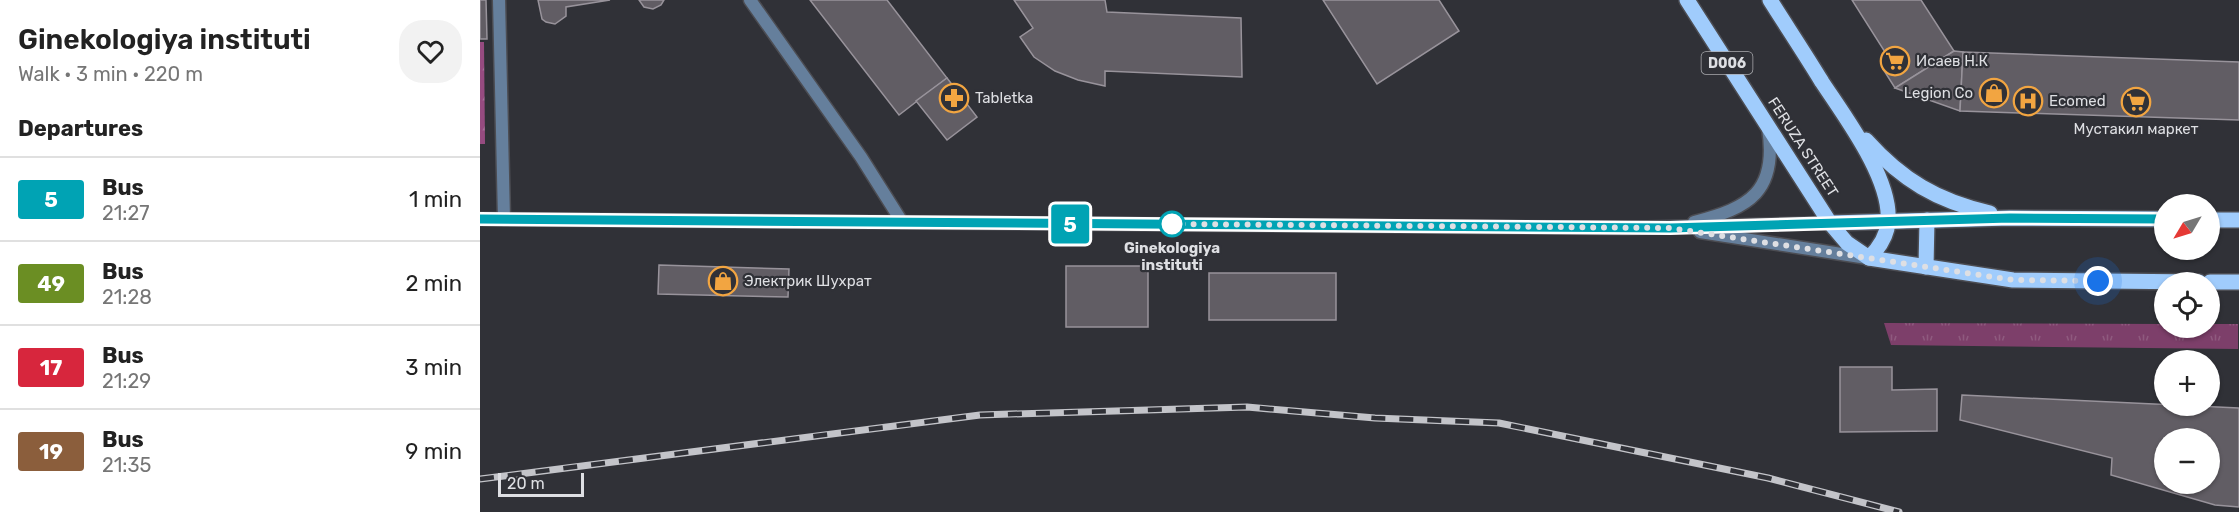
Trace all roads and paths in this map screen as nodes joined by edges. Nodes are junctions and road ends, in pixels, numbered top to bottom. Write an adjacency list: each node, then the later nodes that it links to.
1 (500, 0): 9 (street)
2 (750, 0): 15 (street)
3 (1687, 0): 6 (main road, FERUZA STREET / D006)
4 (1770, 0): 5 (main road)
5 (1842, 112): 7 (main road); 14 (main road)
6 (1768, 126): 16 (main road, FERUZA STREET / D006); 17 (street)
7 (2010, 218): 10 (main road); 11 (main road)
8 (480, 219): 9 (street)
9 (504, 219): 15 (street)
10 (2154, 219)
11 (1927, 220): 14 (main road); 19 (main road)
12 (2220, 220): 13 (main road)
13 (2239, 220)
14 (1888, 221): 16 (main road); 18 (main road)
15 (902, 222): 17 (street)
16 (1830, 223): 17 (street); 18 (main road, FERUZA STREET)
17 (1670, 228): 18 (street)
18 (1869, 258): 19 (main road)
19 (1926, 267): 20 (main road)
20 (2154, 282)
21 (2220, 282): 22 (main road)
22 (2239, 282)

